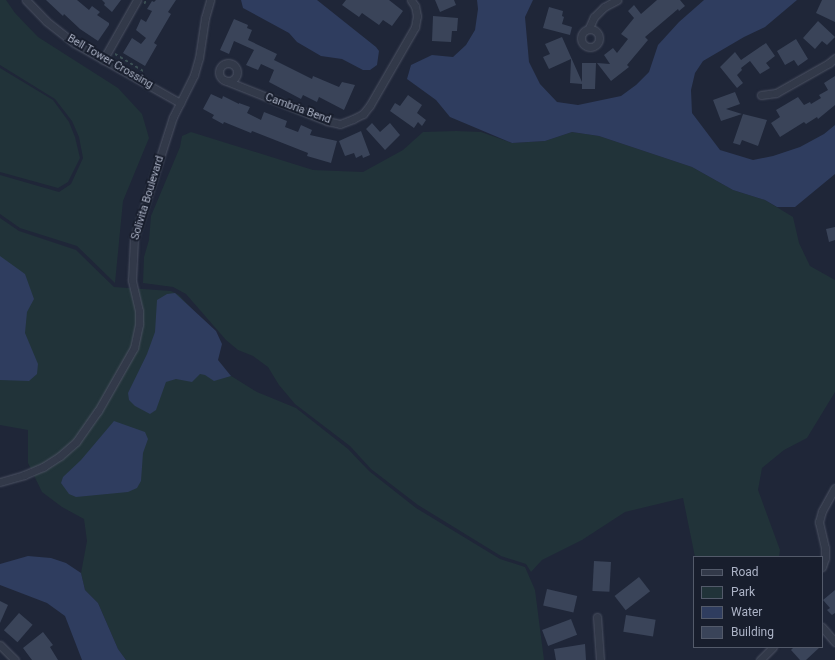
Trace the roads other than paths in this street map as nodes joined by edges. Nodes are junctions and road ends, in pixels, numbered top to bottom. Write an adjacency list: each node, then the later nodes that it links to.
1 (26, 0): 8 (street, Bell Tower Crossing)
2 (137, 0): 8 (street)
3 (210, 0): 11 (street, Solivita Boulevard)
4 (410, 0): 9 (street, Cambria Bend)
5 (617, 0): 6 (street)
6 (589, 28)
7 (835, 58): 10 (street)
8 (103, 60): 11 (street, Bell Tower Crossing)
9 (224, 80)
10 (761, 95)
11 (180, 103): 12 (street, Solivita Boulevard)
12 (0, 482)
13 (835, 488): 14 (street)
14 (823, 564)
15 (597, 617): 21 (street)
16 (823, 628): 17 (street)
17 (835, 642)
18 (0, 645): 20 (street)
19 (772, 648): 22 (street)
20 (15, 660)
21 (600, 660)
22 (760, 660)

